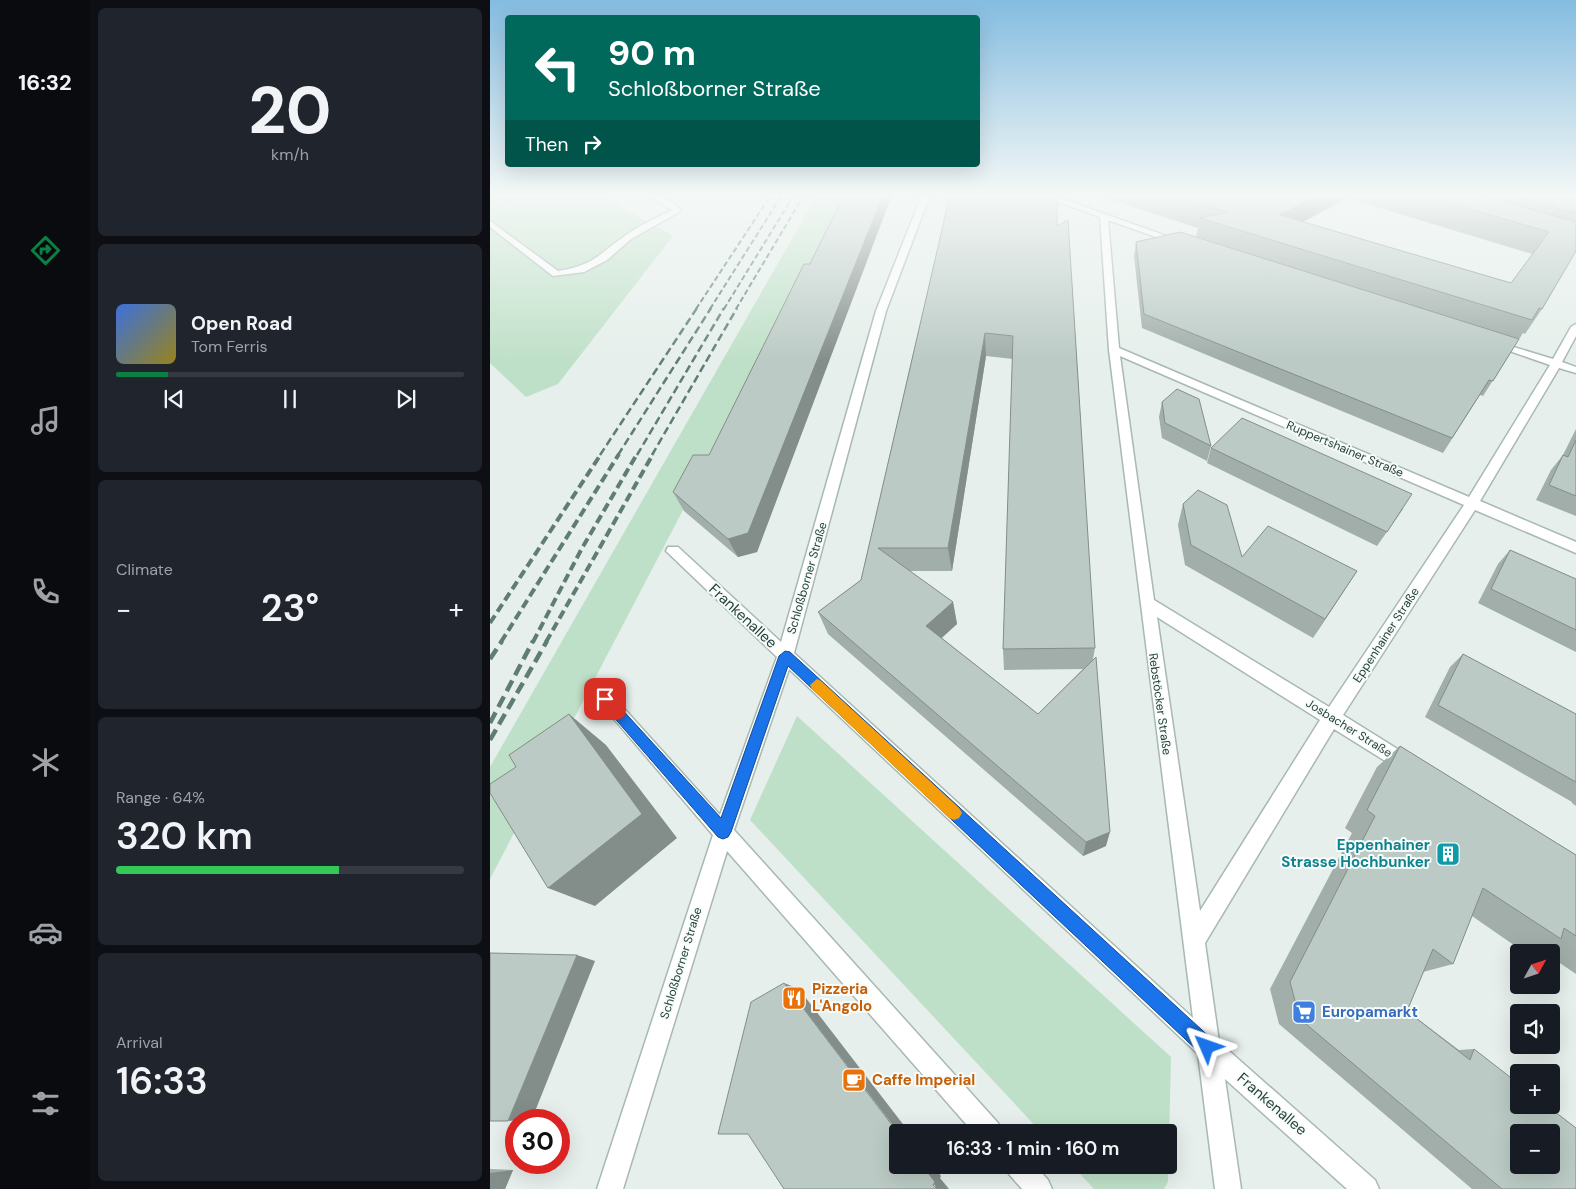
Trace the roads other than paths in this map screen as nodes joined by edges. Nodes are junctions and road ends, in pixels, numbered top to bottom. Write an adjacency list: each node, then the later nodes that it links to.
1 (526, 250): 2 (street)
2 (613, 250)
3 (905, 250): 14 (street, Schloßborner Straße)
4 (1107, 250): 7 (street, Rebstöcker Straße)
5 (1576, 327): 8 (street, Eppenhainer Straße)
6 (1481, 340): 8 (street)
7 (1114, 350): 10 (street, Ruppertshainer Straße); 13 (street, Rebstöcker Straße)
8 (1557, 364): 9 (street); 10 (street, Eppenhainer Straße)
9 (1576, 370)
10 (1472, 504): 11 (street, Ruppertshainer Straße); 16 (street, Eppenhainer Straße)
11 (1576, 548)
12 (672, 551): 14 (street, Frankenallee)
13 (1146, 603): 16 (street, Josbacher Straße); 19 (street, Rebstöcker Straße)
14 (785, 656): 18 (street, Schloßborner Straße); 20 (street, Frankenallee)
15 (605, 699): 18 (street)
16 (1332, 718): 17 (street, Josbacher Straße); 19 (street, Eppenhainer Straße)
17 (1424, 775)
18 (723, 832): 21 (street); 23 (street, Schloßborner Straße)
19 (1193, 942): 20 (street, Rebstöcker Straße)
20 (1207, 1047): 25 (street, Rebstöcker Straße); 26 (street, Frankenallee)
21 (982, 1124)
22 (1026, 1174): 24 (street)
23 (610, 1189)
24 (1039, 1189)
25 (1228, 1189)
26 (1366, 1189)

